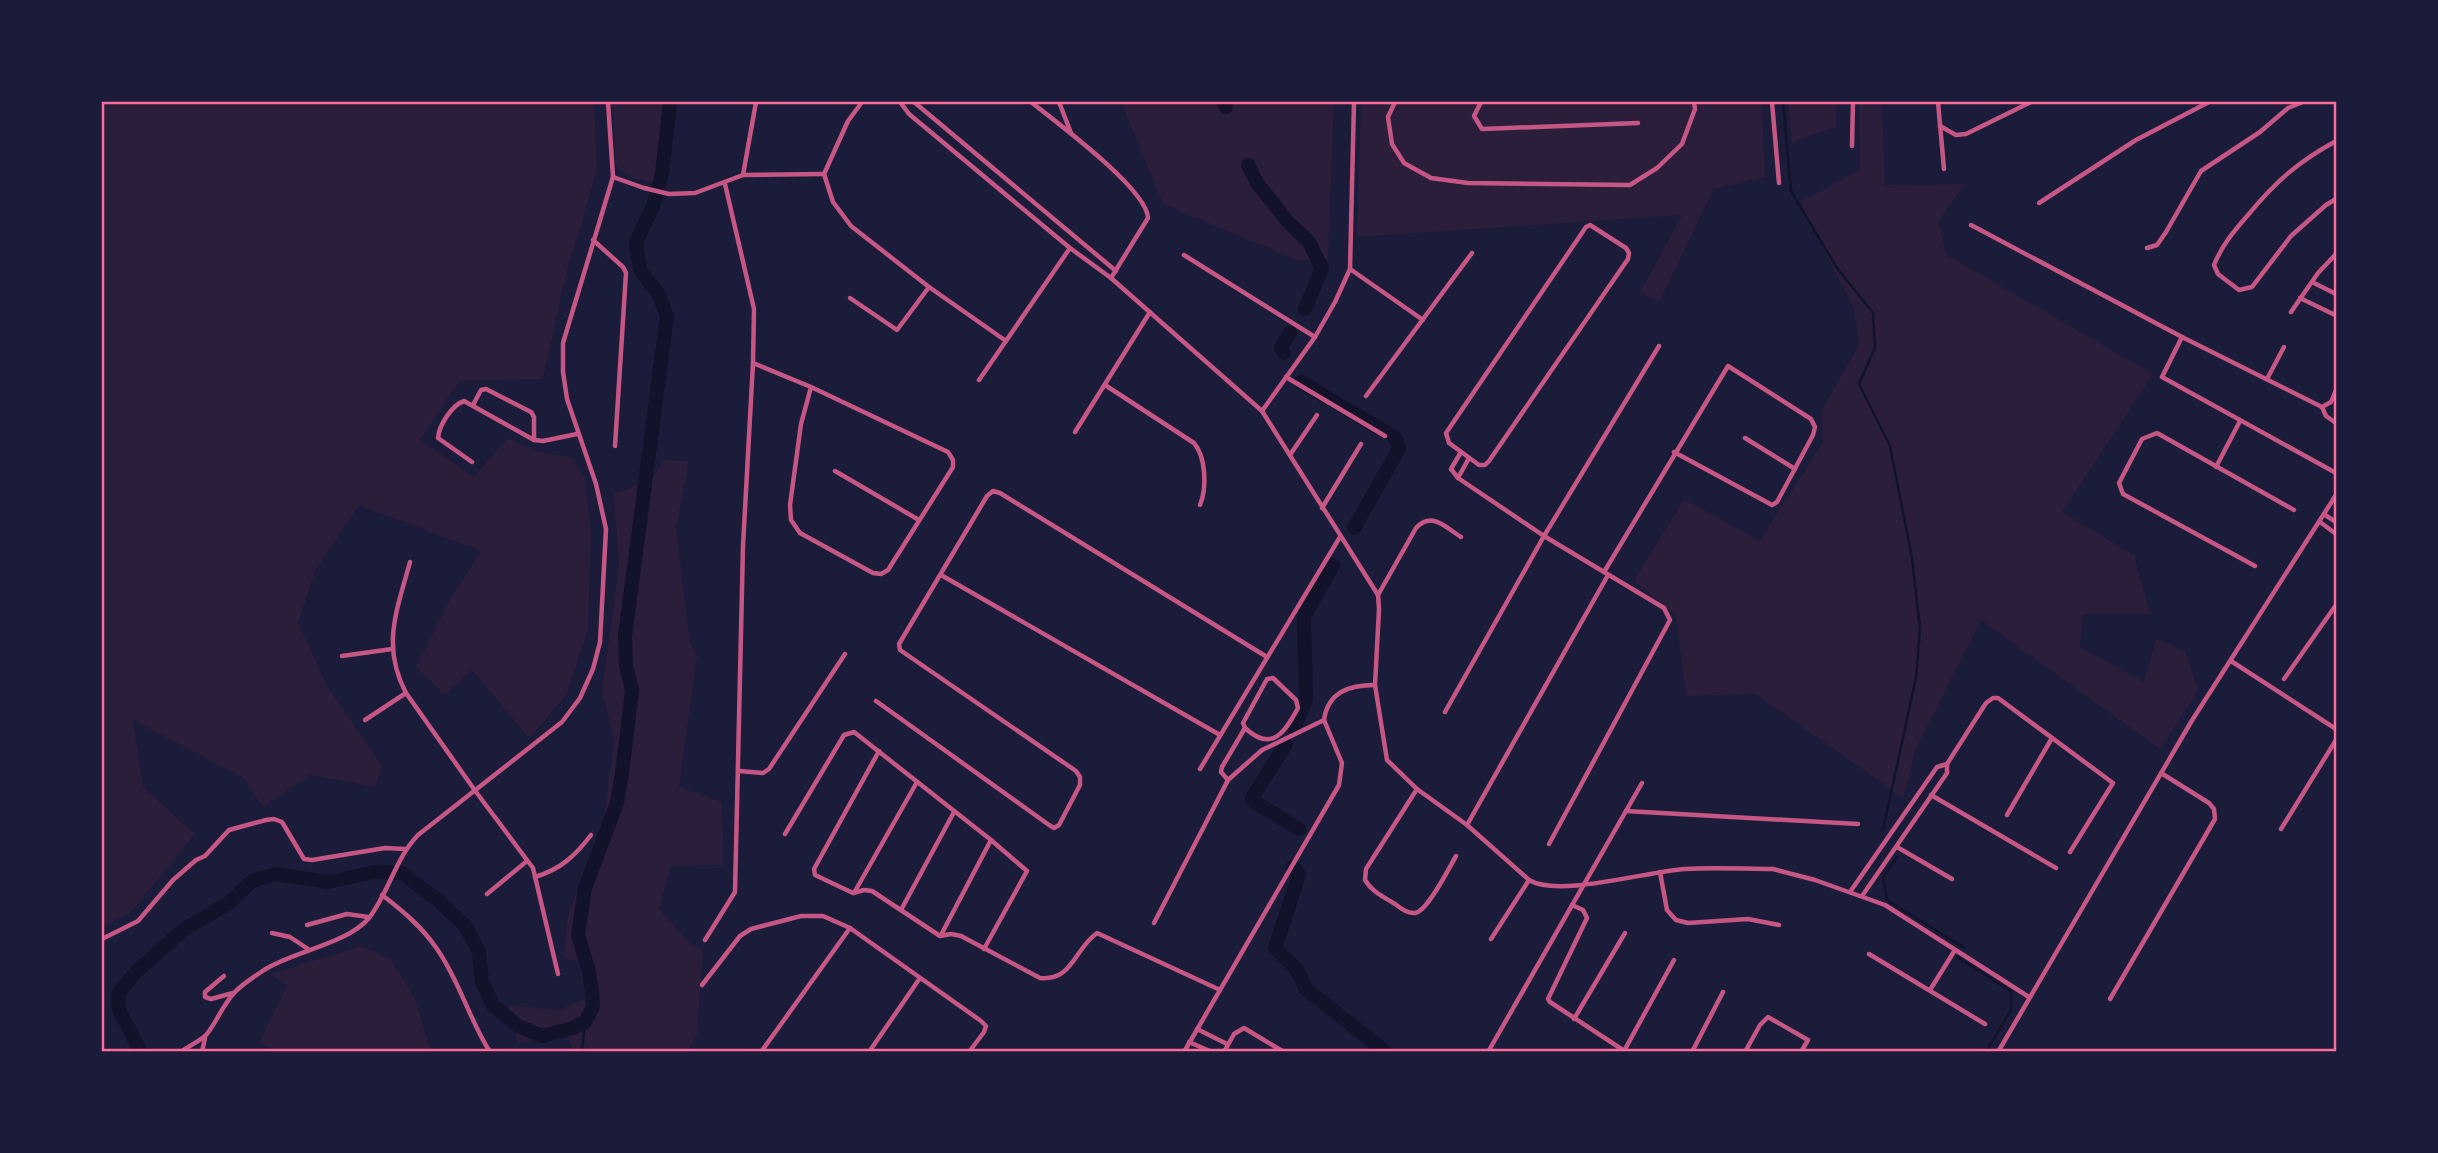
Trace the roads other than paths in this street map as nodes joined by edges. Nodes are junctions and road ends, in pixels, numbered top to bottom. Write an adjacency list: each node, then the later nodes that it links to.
1 (608, 102): 27 (street)
2 (756, 102): 26 (street)
3 (862, 102): 25 (street)
4 (900, 102): 18 (street)
5 (914, 102): 18 (street); 40 (street)
6 (1031, 102): 21 (street)
7 (1059, 102): 21 (street)
8 (1354, 102): 39 (street)
9 (1395, 102): 11 (street)
10 (1481, 102): 19 (street)
11 (1694, 102)
12 (1772, 102): 28 (street)
13 (1853, 102): 23 (street)
14 (1938, 102): 20 (street)
15 (2031, 102): 20 (street)
16 (2209, 102): 31 (street)
17 (2303, 102): 35 (street)
18 (909, 114): 34 (street)
19 (1638, 123)
20 (1940, 127): 24 (street)
21 (1072, 136): 40 (street)
22 (2336, 141): 30 (street)
23 (1852, 146)
24 (1944, 169)
25 (824, 174): 26 (street); 43 (street)
26 (743, 175): 29 (street)
27 (613, 177): 29 (street); 33 (street)
28 (1779, 183)
29 (725, 184): 56 (street)
30 (2336, 199)
31 (2039, 203)
32 (1971, 225): 52 (street)
33 (593, 240): 71 (street); 76 (street)
34 (1070, 248): 41 (street); 53 (street)
35 (2147, 248)
36 (1472, 253): 50 (street)
37 (2336, 254): 42 (street)
38 (1184, 255): 51 (street)
39 (1350, 269): 50 (street); 51 (street)
40 (1116, 271): 41 (street)
41 (1111, 278): 48 (street)
42 (2312, 282): 44 (street); 46 (street)
43 (929, 287): 45 (street); 53 (street)
44 (2336, 295)
45 (850, 298)
46 (2300, 298): 47 (street); 49 (street)
47 (2336, 311)
48 (1150, 312): 60 (street); 66 (street)
49 (2291, 312)
50 (1423, 320): 63 (street)
51 (1315, 337): 57 (street)
52 (2182, 337): 59 (street); 68 (street)
53 (1006, 341): 58 (street)
54 (1659, 346): 96 (street)
55 (2284, 347): 59 (street)
56 (753, 363): 61 (street); 125 (street)
57 (1286, 377): 66 (street); 72 (street)
58 (979, 380)
59 (2267, 380): 65 (street)
60 (1105, 386): 70 (street); 88 (street)
61 (811, 387): 92 (street); 92 (street)
62 (2336, 390): 65 (street)
63 (1366, 396)
64 (474, 405): 74 (street); 74 (street); 81 (street)
65 (2322, 407): 69 (street)
66 (1262, 411): 79 (street)
67 (1317, 415): 79 (street)
68 (2241, 421): 82 (street); 85 (street)
69 (2336, 423)
70 (1075, 432)
71 (577, 434): 74 (street); 131 (street)
72 (1385, 436)
73 (1745, 438): 83 (street)
74 (534, 440)
75 (1361, 444): 89 (street)
76 (615, 446)
77 (1461, 452): 80 (street); 80 (street); 86 (street)
78 (1674, 452): 83 (street); 83 (street); 101 (street)
79 (1290, 455): 89 (street)
80 (1469, 458): 86 (street)
81 (472, 462)
82 (2216, 467): 90 (street); 100 (street)
83 (1795, 469)
84 (835, 471): 92 (street)
85 (2336, 473)
86 (1458, 478): 96 (street)
87 (2336, 495): 91 (street)
88 (1200, 505)
89 (1322, 508): 97 (street)
90 (2294, 510)
91 (2325, 515): 93 (street); 94 (street)
92 (919, 520)
93 (2320, 522): 95 (street); 109 (street)
94 (2336, 522)
95 (2336, 534)
96 (1544, 536): 101 (street); 114 (street)
97 (1340, 537): 103 (street); 108 (street)
98 (1461, 537): 103 (street)
99 (410, 562): 105 (street)
100 (2255, 566)
101 (1606, 573): 137 (street); 142 (street)
102 (941, 575): 108 (street); 113 (street); 119 (street)
103 (1378, 595): 111 (street)
104 (2336, 605): 110 (street)
105 (392, 649): 107 (street); 112 (street)
106 (845, 654): 125 (street)
107 (342, 656)
108 (1267, 657): 119 (street)
109 (2231, 661): 118 (street); 126 (street)
110 (2284, 679)
111 (1375, 685): 116 (street); 130 (street)
112 (407, 693): 115 (street); 131 (street)
113 (876, 701)
114 (1445, 712)
115 (365, 720)
116 (1324, 720): 127 (street); 181 (street)
117 (1245, 728): 117 (street); 127 (street)
118 (2336, 729)
119 (1220, 735): 124 (street)
120 (2052, 738): 123 (street); 135 (street); 145 (street)
121 (2336, 740): 138 (street)
122 (879, 751): 128 (street); 139 (street); 155 (street)
123 (1947, 764): 132 (street); 154 (street)
124 (1200, 769)
125 (739, 771): 171 (street)
126 (2161, 773): 185 (street); 186 (street)
127 (1228, 780): 162 (street)
128 (917, 782): 134 (street); 155 (street)
129 (1642, 783): 133 (street)
130 (1417, 789): 137 (street); 146 (street)
131 (476, 792): 144 (street); 147 (street)
132 (1931, 795): 143 (street); 148 (street)
133 (1626, 811): 136 (street); 153 (street)
134 (954, 812): 141 (street); 160 (street)
135 (2007, 815)
136 (1858, 824)
137 (1467, 825): 152 (street)
138 (2281, 829)
139 (785, 834)
140 (591, 835): 150 (street)
141 (991, 840): 168 (street); 173 (street)
142 (1549, 844)
143 (1897, 847): 151 (street); 158 (street)
144 (405, 849): 157 (street); 169 (street)
145 (2070, 852)
146 (1456, 856)
147 (527, 861): 150 (street); 156 (street)
148 (2056, 868)
149 (1660, 872): 153 (street); 154 (street); 164 (street)
150 (535, 877): 177 (street)
151 (1952, 878)
152 (1529, 880): 153 (street); 170 (street)
153 (1582, 886): 159 (street)
154 (1850, 892): 158 (street)
155 (853, 893): 160 (street)
156 (487, 894)
157 (382, 895): 161 (street); 196 (street)
158 (1863, 896): 174 (street)
159 (1572, 905): 187 (street); 204 (street)
160 (901, 910): 168 (street)
161 (369, 918): 163 (street); 172 (street)
162 (1154, 923)
163 (307, 925)
164 (1779, 925)
165 (850, 928): 179 (street); 180 (street); 197 (street)
166 (272, 933): 172 (street)
167 (1625, 933): 187 (street)
168 (940, 936): 173 (street)
169 (102, 939)
170 (1491, 939)
171 (705, 940)
172 (308, 949): 184 (street)
173 (984, 949): 181 (street)
174 (1955, 950): 182 (street); 185 (street)
175 (1869, 954): 182 (street)
176 (1674, 961): 193 (street)
177 (558, 974)
178 (224, 976): 184 (street)
179 (920, 977): 198 (street); 199 (street)
180 (702, 985)
181 (1218, 989): 189 (street)
182 (1930, 990): 188 (street)
183 (1723, 992): 205 (street)
184 (234, 993): 190 (street)
185 (2029, 997): 208 (street)
186 (2109, 999)
187 (1574, 1019): 193 (street)
188 (1984, 1024)
189 (1197, 1029): 191 (street); 192 (street)
190 (205, 1037): 194 (street); 195 (street)
191 (1189, 1042): 200 (street); 201 (street)
192 (1227, 1044): 202 (street); 203 (street)
193 (1625, 1051)
194 (180, 1052)
195 (202, 1052)
196 (490, 1052)
197 (761, 1052)
198 (869, 1052)
199 (969, 1052)
200 (1184, 1052)
201 (1212, 1052)
202 (1224, 1052)
203 (1284, 1052)
204 (1488, 1052)
205 (1692, 1052)
206 (1745, 1052): 207 (street)
207 (1801, 1052)
208 (1998, 1052)

